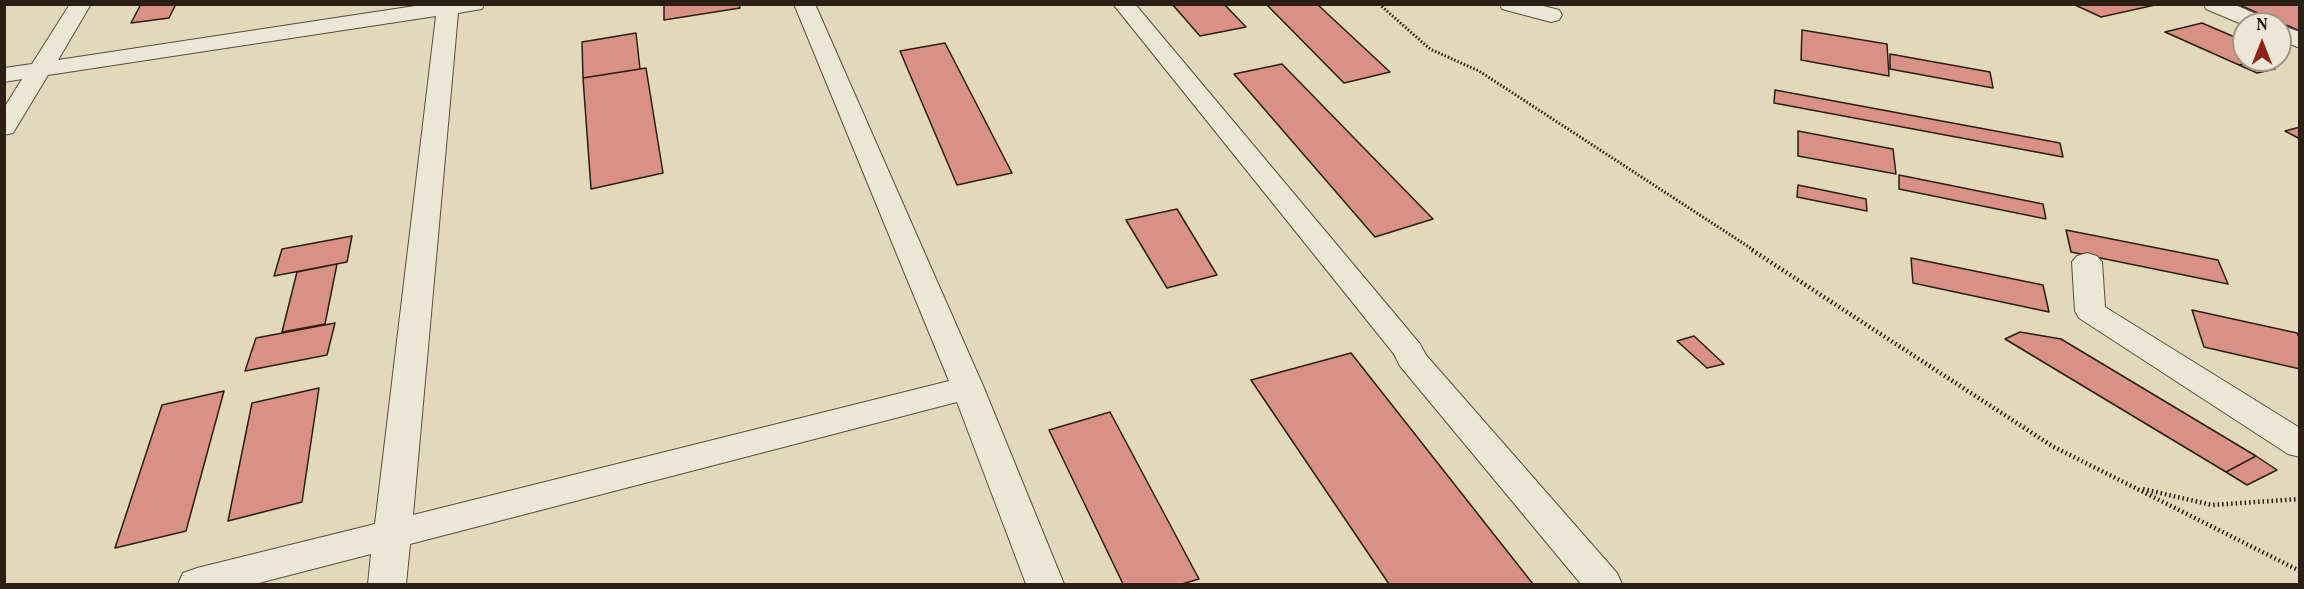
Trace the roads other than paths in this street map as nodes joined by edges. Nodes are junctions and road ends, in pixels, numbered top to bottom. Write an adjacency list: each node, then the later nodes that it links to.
1 (81, 4): 9 (street)
2 (804, 4): 13 (street)
3 (1123, 4): 19 (street)
4 (1510, 4): 8 (street)
5 (2214, 4): 7 (street)
6 (456, 6): 9 (street); 15 (street)
7 (2232, 12)
8 (1551, 15)
9 (39, 69): 10 (street); 11 (street)
10 (4, 75)
11 (4, 128)
12 (2087, 262): 14 (street)
13 (968, 388): 15 (street); 18 (street)
14 (2300, 445)
15 (392, 536): 16 (street); 17 (street)
16 (197, 585)
17 (387, 585)
18 (1045, 585)
19 (1603, 585)

